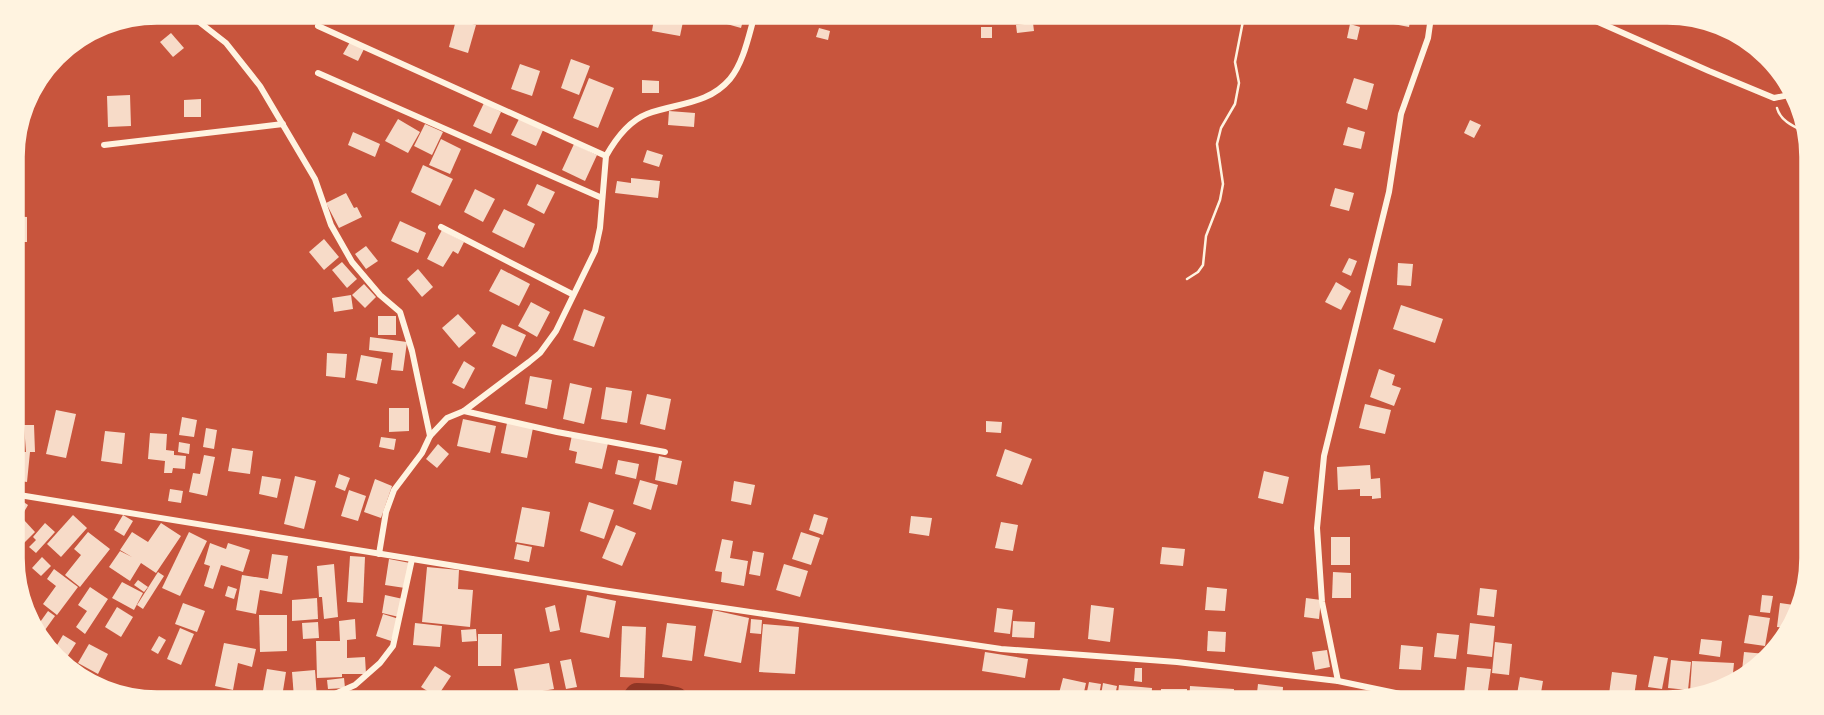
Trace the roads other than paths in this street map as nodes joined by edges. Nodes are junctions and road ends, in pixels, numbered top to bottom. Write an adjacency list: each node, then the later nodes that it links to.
1 (200, 23): 8 (street)
2 (752, 23): 10 (street)
3 (1430, 23): 20 (street)
4 (1600, 23): 7 (street)
5 (318, 26): 10 (street)
6 (318, 73): 11 (street)
7 (1786, 96)
8 (283, 124): 9 (street); 15 (street)
9 (104, 145)
10 (606, 156): 11 (street)
11 (602, 198): 13 (street)
12 (442, 227): 13 (street)
13 (572, 294): 14 (street)
14 (464, 411): 15 (street); 16 (street)
15 (430, 436): 18 (street)
16 (665, 452)
17 (23, 496): 18 (street)
18 (379, 554): 19 (street)
19 (412, 559): 20 (street); 21 (street)
20 (1338, 681): 22 (street)
21 (339, 692)
22 (1391, 692)

